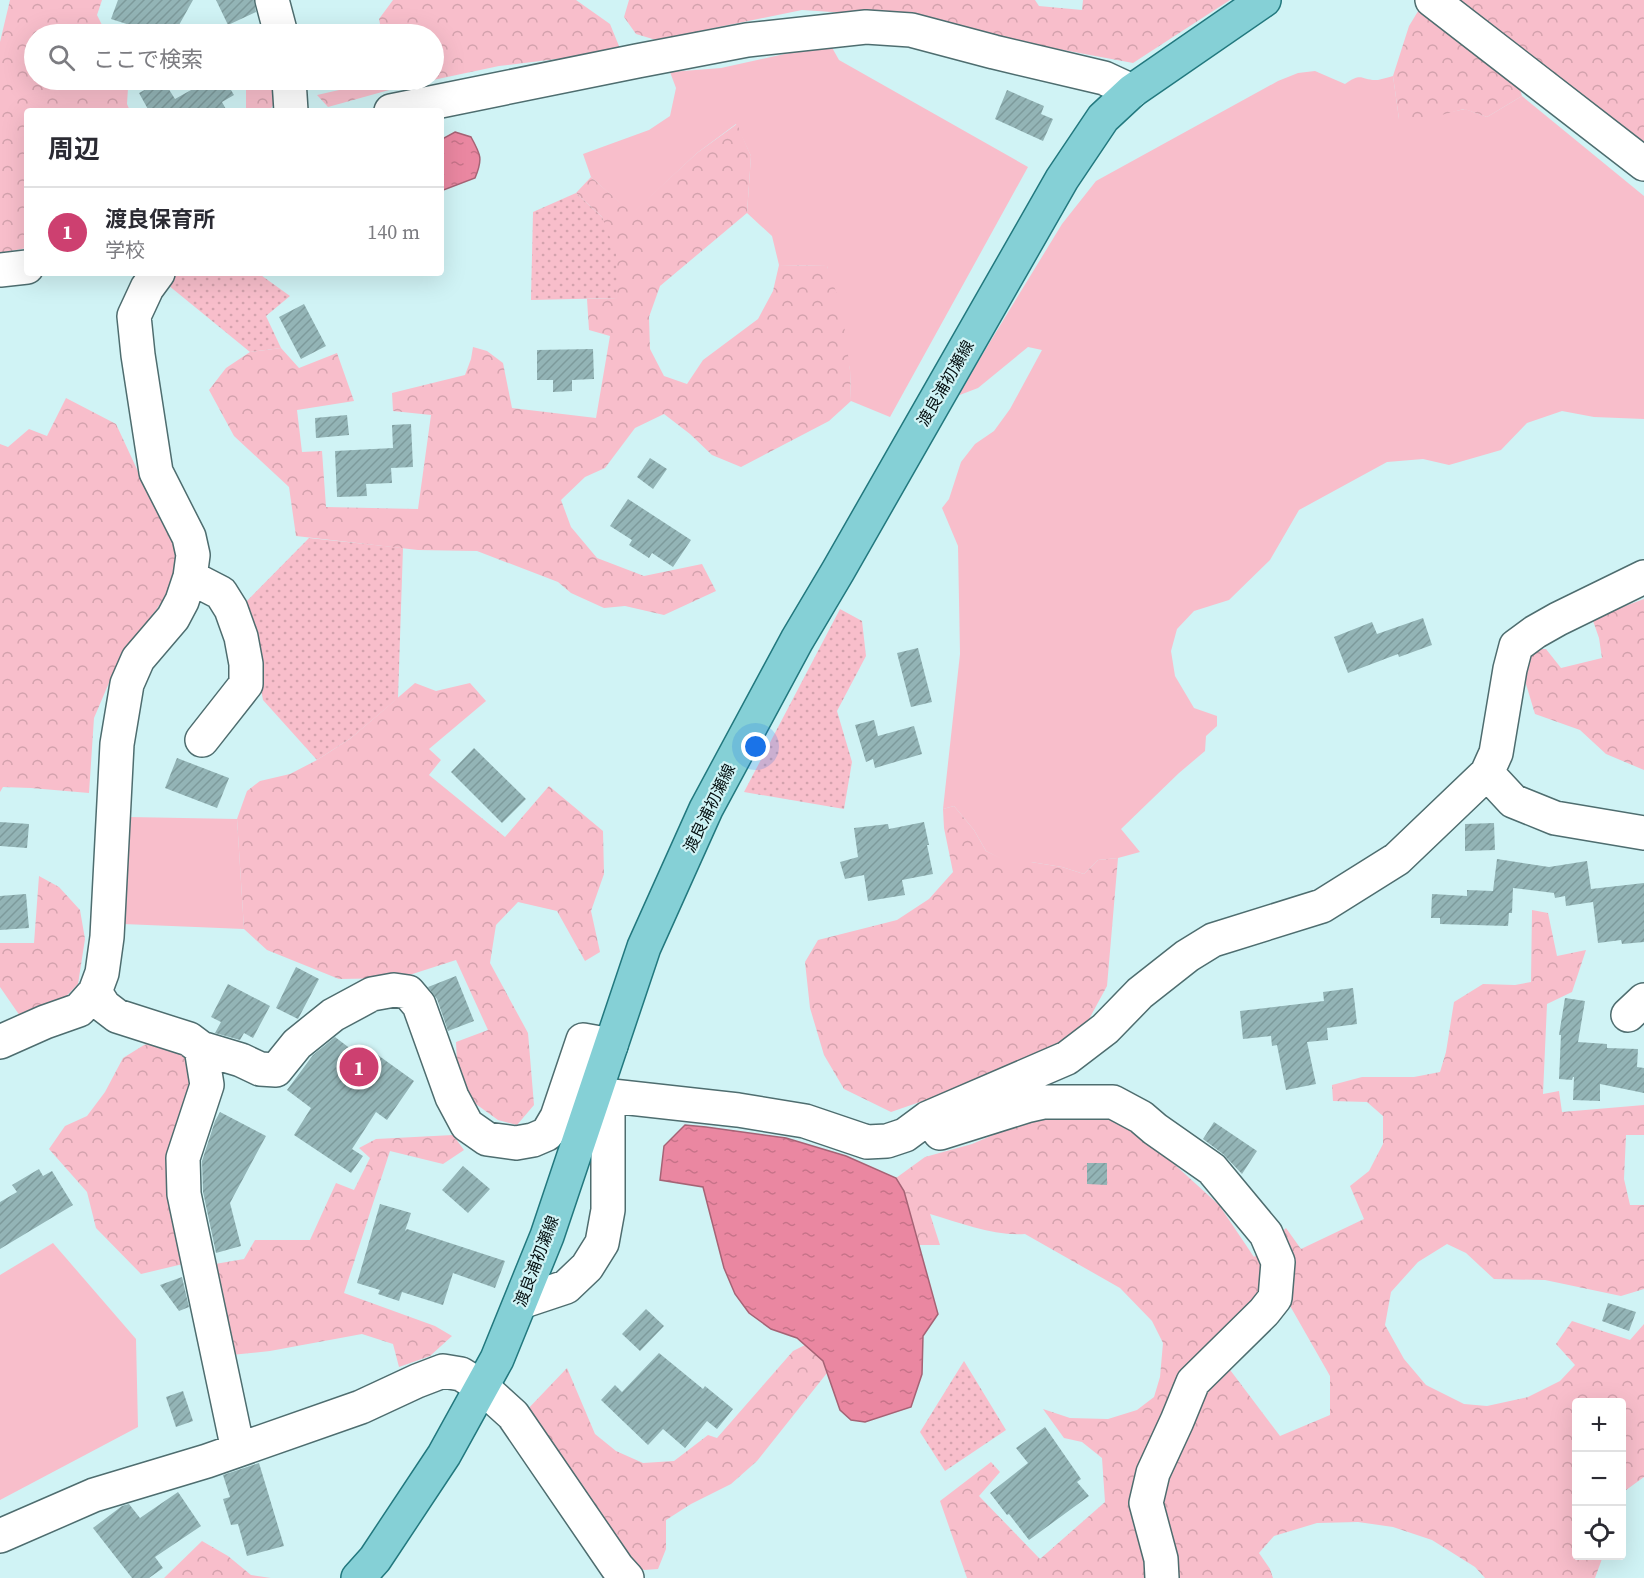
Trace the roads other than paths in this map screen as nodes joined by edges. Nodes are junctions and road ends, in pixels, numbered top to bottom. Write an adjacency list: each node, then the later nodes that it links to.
1 (272, 0): 4 (street)
2 (1264, 0): 6 (main road, 渡良浦初瀬線)
3 (1432, 0): 9 (street)
4 (278, 24)
5 (290, 90): 7 (street)
6 (1132, 91): 8 (street); 20 (main road, 渡良浦初瀬線)
7 (291, 108)
8 (406, 108)
9 (1644, 164)
10 (24, 267): 11 (street)
11 (0, 270)
12 (156, 276): 13 (street)
13 (190, 577): 15 (street); 18 (street)
14 (1644, 577): 16 (street)
15 (202, 740)
16 (1487, 773): 17 (street); 23 (street)
17 (1644, 833)
18 (95, 992): 19 (street); 21 (street)
19 (0, 1042)
20 (610, 1045): 21 (street); 22 (main road, 渡良浦初瀬線)
21 (201, 1048): 26 (street)
22 (601, 1094): 23 (street); 24 (main road, 渡良浦初瀬線); 24 (street)
23 (905, 1135): 30 (street)
24 (520, 1302): 25 (main road, 渡良浦初瀬線)
25 (482, 1387): 26 (street); 28 (main road, 渡良浦初瀬線); 29 (street)
26 (238, 1450): 27 (street)
27 (0, 1536)
28 (358, 1578)
29 (627, 1578)
30 (1162, 1578)

